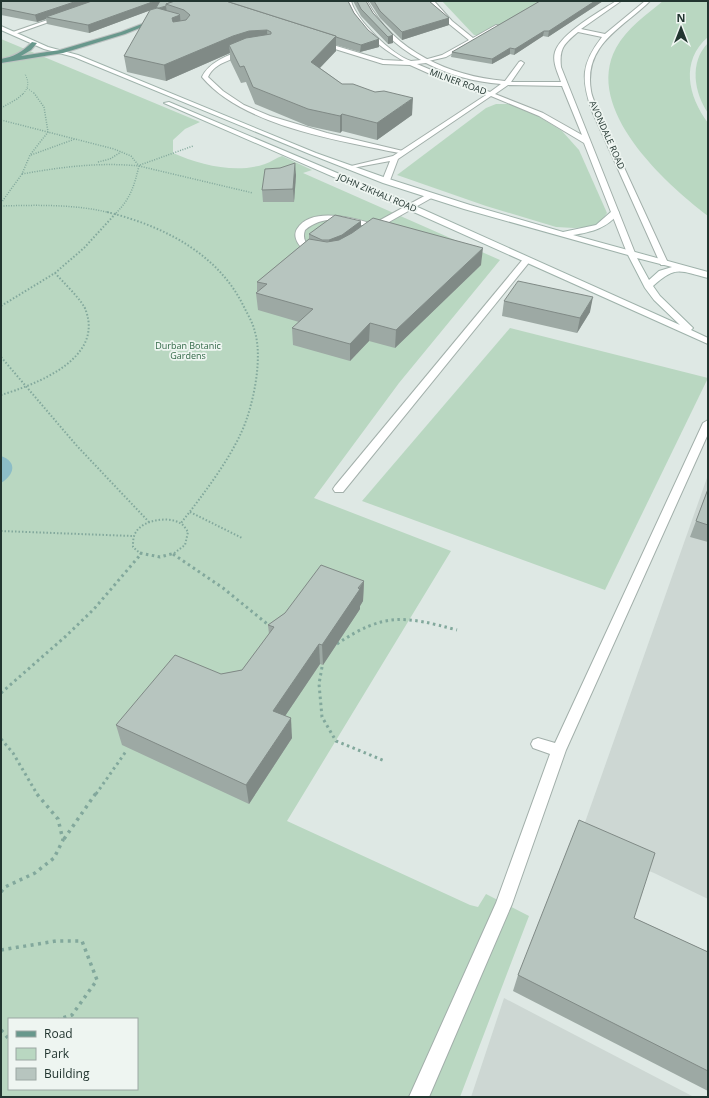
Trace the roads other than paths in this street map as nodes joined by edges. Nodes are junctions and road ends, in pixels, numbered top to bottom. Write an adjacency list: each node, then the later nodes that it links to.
1 (432, 1): 13 (street)
2 (619, 1): 10 (street, AVONDALE ROAD)
3 (648, 1): 12 (street, AVONDALE ROAD)
4 (358, 5): 7 (street, MILNER ROAD); 7 (street, MILNER ROAD)
5 (65, 16): 11 (street)
6 (165, 19): 18 (main road)
7 (367, 20): 21 (street, MILNER ROAD); 22 (street, MILNER ROAD)
8 (504, 22): 13 (street)
9 (1, 28): 11 (street, JOHN ZIKHALI ROAD)
10 (577, 30): 12 (street); 26 (street, AVONDALE ROAD)
11 (13, 33): 15 (street, JOHN ZIKHALI ROAD)
12 (606, 36): 43 (street, AVONDALE ROAD)
13 (472, 40): 21 (street)
14 (314, 41): 22 (street)
15 (34, 43): 17 (street, JOHN ZIKHALI ROAD); 19 (main road)
16 (250, 49): 30 (street)
17 (48, 51): 18 (street, JOHN ZIKHALI ROAD); 19 (main road); 24 (street, JOHN ZIKHALI ROAD)
18 (61, 52): 32 (street, JOHN ZIKHALI ROAD)
19 (12, 59): 20 (main road)
20 (1, 61)
21 (426, 61): 22 (street); 25 (street, MILNER ROAD)
22 (409, 63): 27 (street, MILNER ROAD)
23 (521, 63): 25 (street)
24 (84, 68)
25 (507, 83): 26 (street, MILNER ROAD); 27 (street)
26 (565, 84): 29 (street, AVONDALE ROAD)
27 (491, 94): 29 (street, MILNER ROAD); 30 (street)
28 (162, 101): 35 (street, JOHN ZIKHALI ROAD)
29 (586, 141): 36 (street, AVONDALE ROAD)
30 (404, 152): 31 (street)
31 (394, 158): 32 (street); 33 (street)
32 (349, 168): 33 (street, JOHN ZIKHALI ROAD)
33 (386, 182): 34 (street, JOHN ZIKHALI ROAD)
34 (430, 196): 35 (street); 38 (street, JOHN ZIKHALI ROAD)
35 (410, 207): 37 (street); 42 (street, JOHN ZIKHALI ROAD)
36 (615, 213): 38 (street); 40 (street, AVONDALE ROAD)
37 (374, 226): 39 (street); 41 (street)
38 (559, 234): 40 (street, JOHN ZIKHALI ROAD)
39 (362, 235)
40 (631, 253): 43 (street, JOHN ZIKHALI ROAD); 46 (street, AVONDALE ROAD)
41 (324, 254)
42 (527, 260): 47 (street, JOHN ZIKHALI ROAD); 50 (street)
43 (664, 263): 44 (street, JOHN ZIKHALI ROAD)
44 (682, 267): 45 (street, JOHN ZIKHALI ROAD); 46 (street)
45 (708, 276)
46 (648, 286): 47 (street, AVONDALE ROAD)
47 (697, 336): 48 (street, JOHN ZIKHALI ROAD)
48 (708, 341)
49 (708, 423): 52 (street)
50 (339, 489)
51 (538, 744): 52 (street)
52 (559, 750): 53 (street)
53 (420, 1097)

